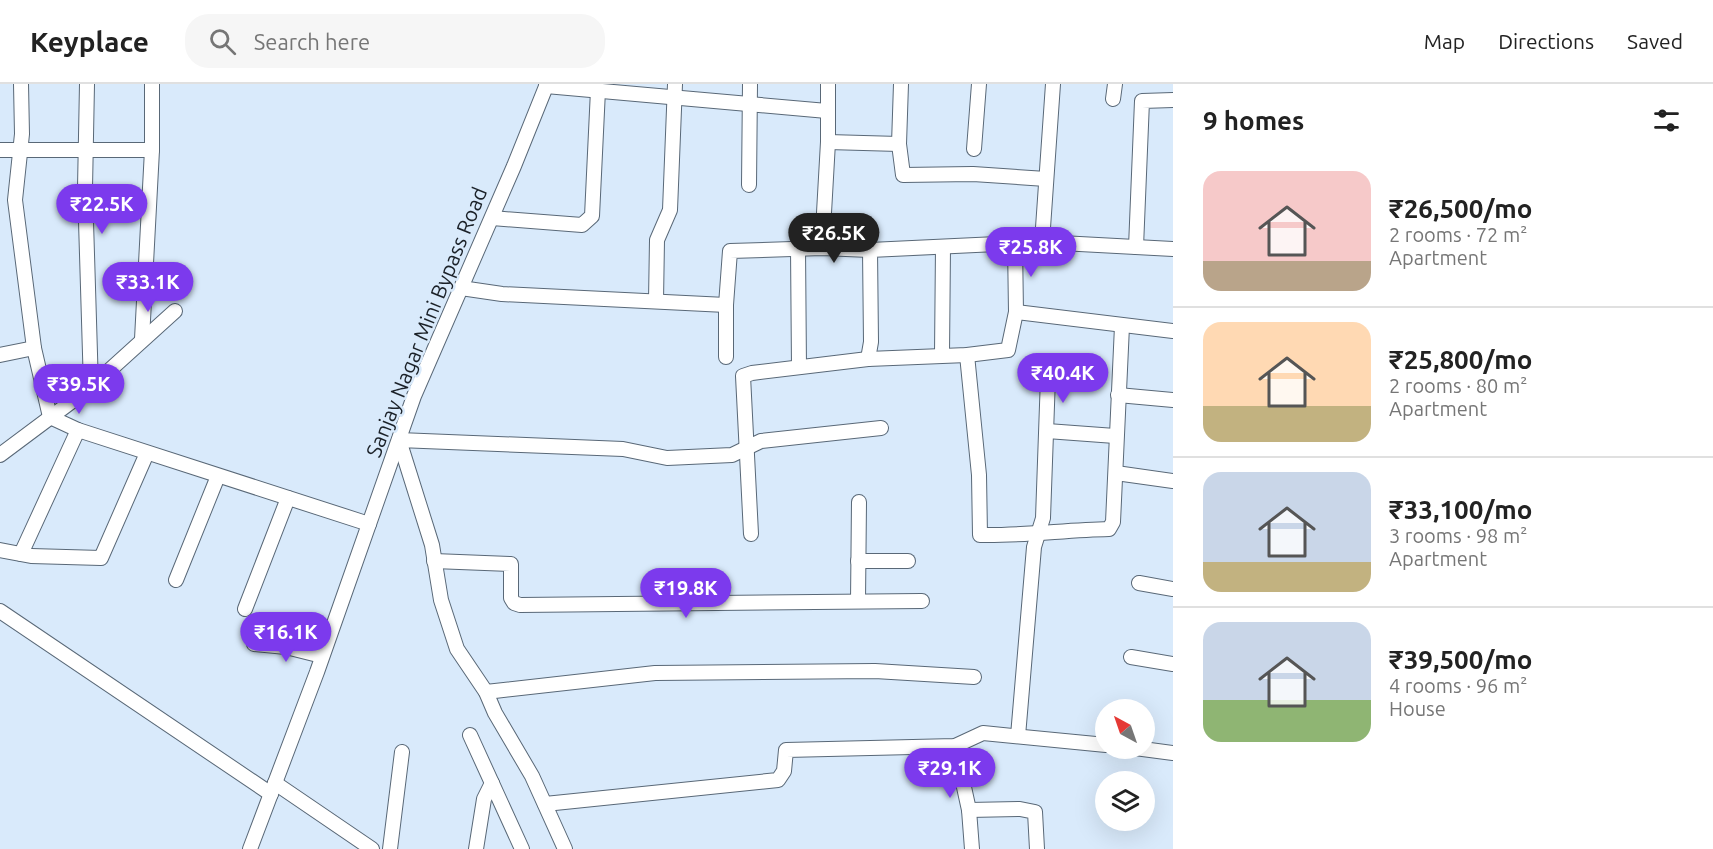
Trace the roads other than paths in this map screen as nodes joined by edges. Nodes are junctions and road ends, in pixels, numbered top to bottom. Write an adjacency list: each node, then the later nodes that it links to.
1 (21, 84): 21 (street)
2 (87, 84): 22 (street)
3 (153, 84): 23 (street)
4 (750, 84): 15 (street)
5 (828, 84): 16 (street)
6 (901, 84): 18 (street)
7 (979, 84): 19 (street)
8 (1053, 84): 24 (street)
9 (1115, 84): 13 (street)
10 (547, 85): 11 (street); 26 (street, Sanjay Nagar Mini Bypass Road)
11 (598, 90): 12 (street); 26 (street)
12 (675, 90): 15 (street); 36 (street)
13 (1113, 99)
14 (1173, 100): 29 (street)
15 (750, 103): 16 (street); 25 (street)
16 (827, 111): 17 (street)
17 (828, 142): 18 (street); 31 (street)
18 (899, 144): 24 (street)
19 (974, 149)
20 (0, 150): 21 (street)
21 (20, 150): 22 (street); 43 (street)
22 (87, 150): 23 (street); 51 (street)
23 (152, 150): 42 (street)
24 (1046, 179): 27 (street)
25 (749, 185)
26 (492, 218): 35 (street, Sanjay Nagar Mini Bypass Road)
27 (1042, 242): 28 (street); 29 (street)
28 (1015, 244): 32 (street); 39 (street)
29 (1136, 247): 33 (street)
30 (798, 248): 31 (street); 37 (street); 49 (street)
31 (822, 248): 34 (street)
32 (943, 248): 34 (street); 44 (street)
33 (1173, 249)
34 (870, 250): 48 (street)
35 (461, 288): 36 (street); 59 (street, Sanjay Nagar Mini Bypass Road)
36 (656, 301): 37 (street)
37 (726, 305): 47 (street)
38 (175, 310): 42 (street)
39 (1016, 312): 40 (street); 46 (street)
40 (1122, 326): 41 (street); 52 (street)
41 (1173, 330)
42 (142, 339): 51 (street)
43 (33, 348): 45 (street); 54 (street)
44 (942, 354): 46 (street); 48 (street)
45 (0, 355)
46 (967, 355): 69 (street)
47 (726, 357)
48 (868, 359): 49 (street)
49 (799, 367): 60 (street)
50 (1048, 377): 57 (street)
51 (91, 387): 54 (street)
52 (1118, 395): 53 (street); 58 (street)
53 (1173, 400)
54 (50, 417): 56 (street); 62 (street)
55 (881, 428): 60 (street)
56 (78, 430): 61 (street); 72 (street)
57 (1047, 430): 58 (street); 69 (street)
58 (1115, 436): 63 (street)
59 (399, 440): 60 (street); 68 (street, Sanjay Nagar Mini Bypass Road); 73 (street)
60 (747, 447): 70 (street)
61 (147, 453): 64 (street); 72 (street)
62 (0, 455)
63 (1116, 473): 65 (street); 69 (street)
64 (219, 476): 66 (street); 76 (street)
65 (1173, 481)
66 (288, 498): 68 (street); 81 (street)
67 (859, 502): 74 (street)
68 (369, 524): 84 (street, Sanjay Nagar Mini Bypass Road)
69 (1038, 532): 90 (street)
70 (751, 534)
71 (0, 550): 72 (street)
72 (21, 554)
73 (434, 561): 79 (street); 88 (street)
74 (858, 561): 75 (street); 79 (street)
75 (908, 561)
76 (176, 580)
77 (1139, 583): 78 (street)
78 (1173, 589)
79 (858, 601): 80 (street)
80 (922, 601)
81 (244, 609)
82 (0, 611): 97 (street)
83 (254, 644): 84 (street)
84 (322, 656): 97 (street, Sanjay Nagar Mini Bypass Road)
85 (1131, 657): 86 (street)
86 (1173, 663)
87 (974, 677): 88 (street)
88 (486, 692): 98 (street)
89 (470, 735): 96 (street)
90 (1018, 736): 91 (street); 92 (street)
91 (1095, 744)
92 (955, 746): 98 (street); 99 (street)
93 (1155, 751): 95 (street)
94 (402, 752): 102 (street)
95 (1173, 753)
96 (492, 783): 103 (street); 104 (street)
97 (273, 789): 100 (street, Sanjay Nagar Mini Bypass Road); 101 (street)
98 (545, 804): 105 (street)
99 (969, 810): 106 (street); 107 (street)
100 (250, 849)
101 (372, 849)
102 (390, 849)
103 (476, 849)
104 (522, 849)
105 (565, 849)
106 (972, 849)
107 (1037, 849)

